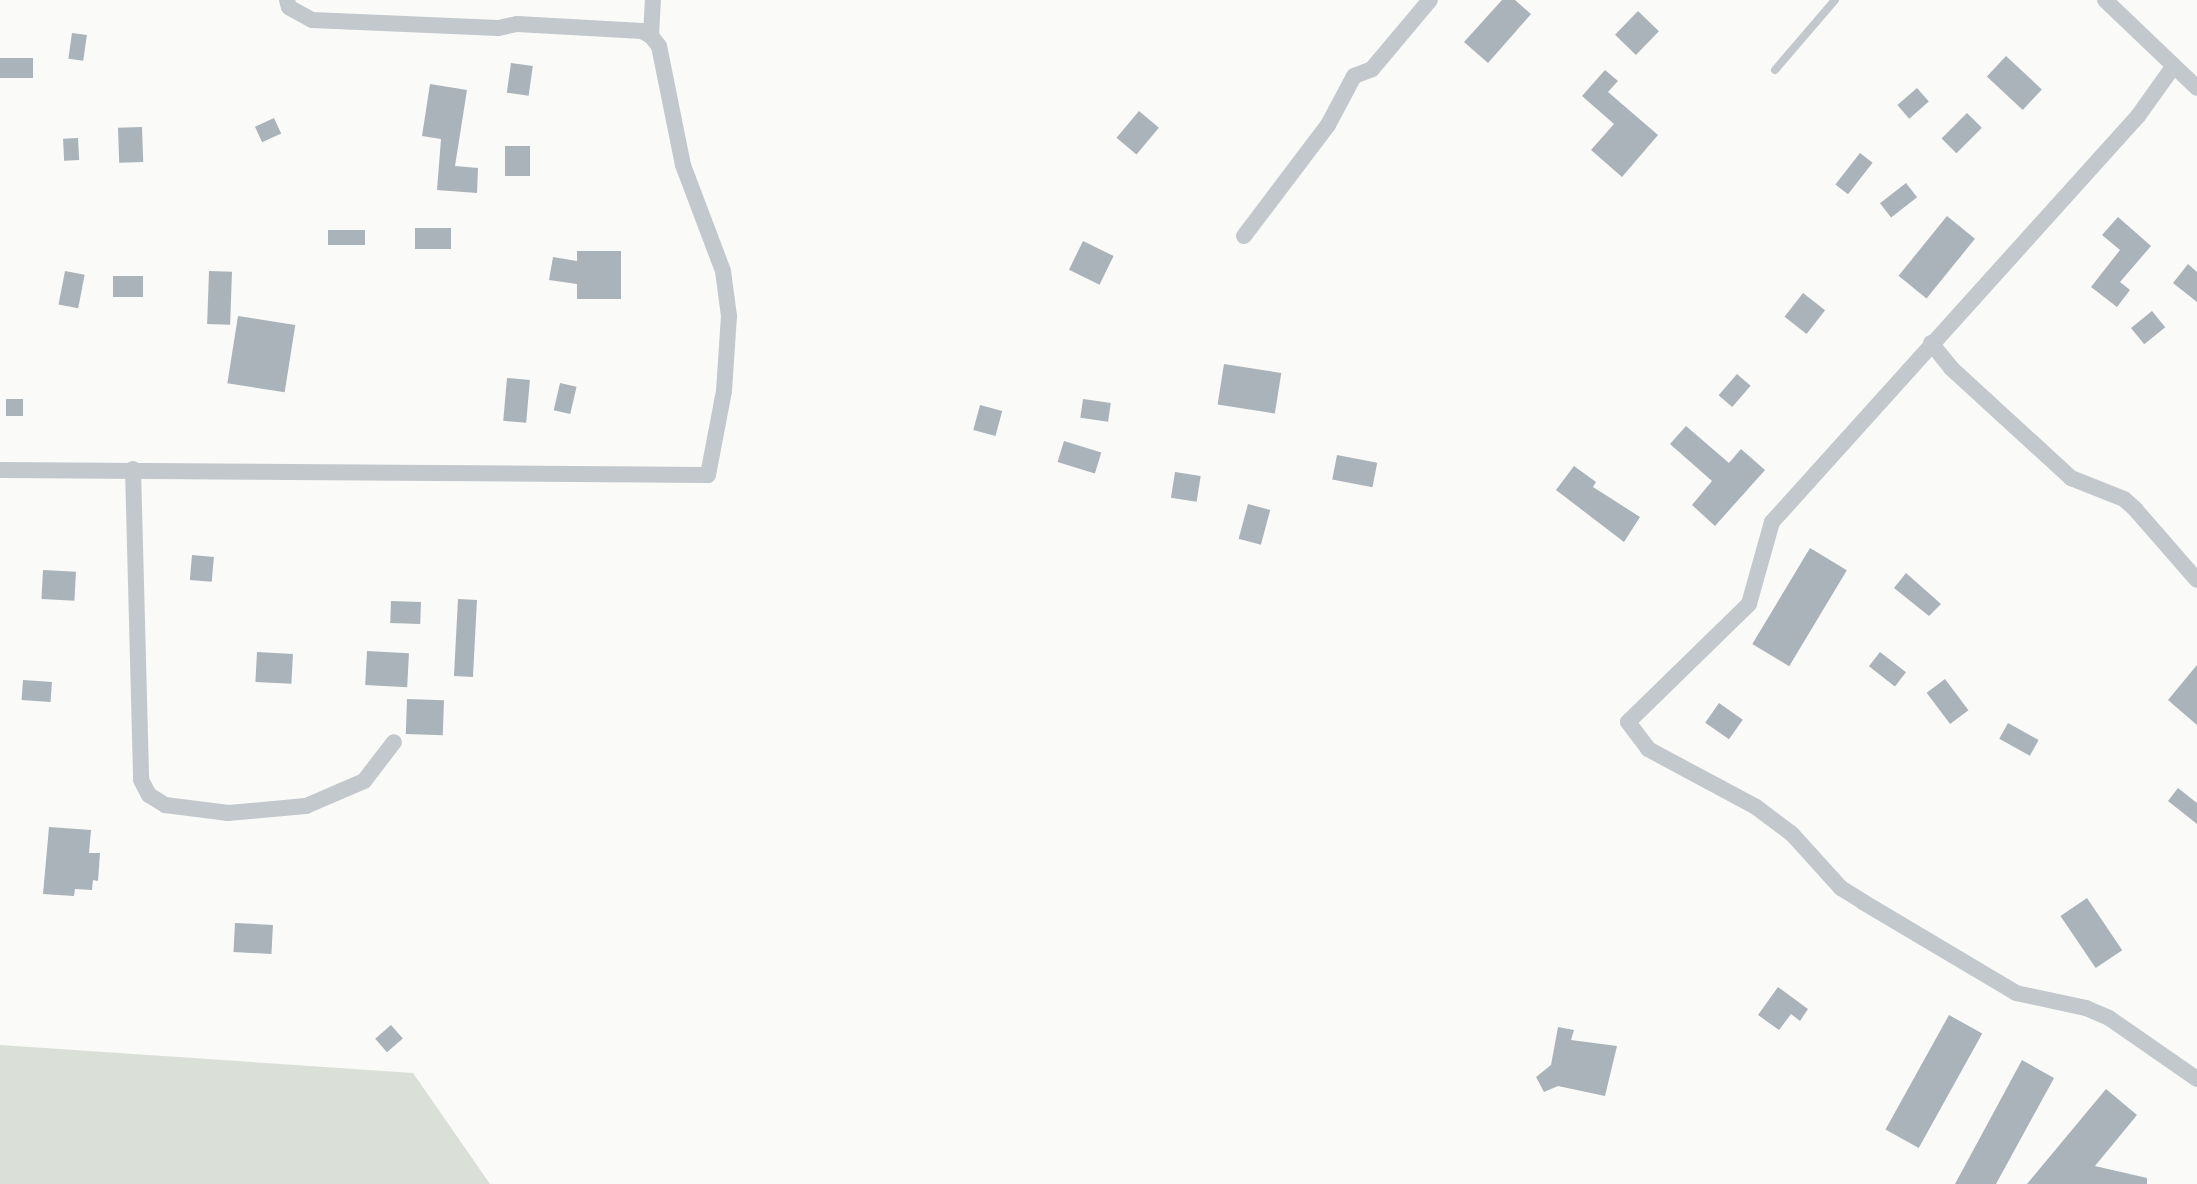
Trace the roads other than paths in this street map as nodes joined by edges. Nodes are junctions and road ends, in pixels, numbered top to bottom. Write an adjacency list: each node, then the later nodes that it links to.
1 (287, 0): 6 (street)
2 (653, 0): 6 (street)
3 (1430, 0): 10 (street)
4 (1835, 0): 8 (lane)
5 (2105, 0): 7 (street)
6 (651, 36): 12 (street)
7 (2173, 67): 9 (street); 11 (street)
8 (1775, 69)
9 (2197, 88)
10 (1244, 236)
11 (1931, 343): 14 (street); 16 (street)
12 (133, 469): 13 (street); 15 (street)
13 (0, 470)
14 (2197, 580)
15 (394, 742)
16 (2197, 1079)

